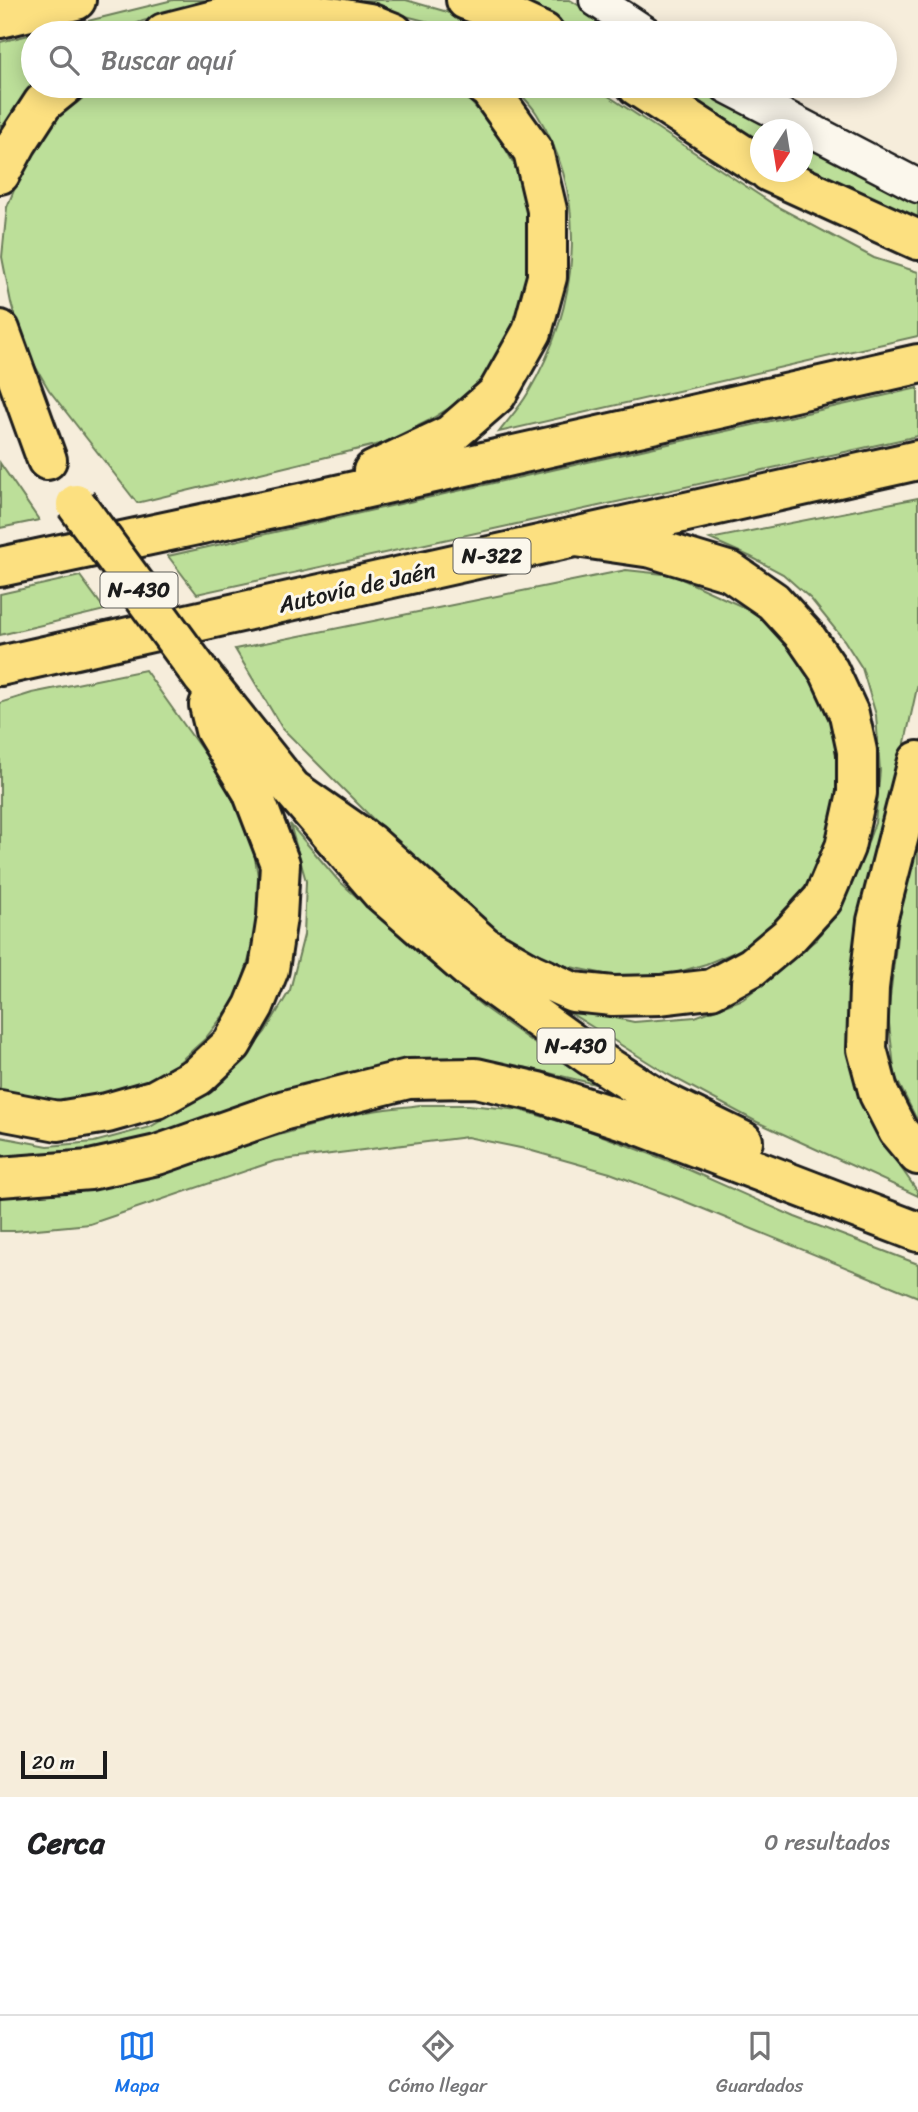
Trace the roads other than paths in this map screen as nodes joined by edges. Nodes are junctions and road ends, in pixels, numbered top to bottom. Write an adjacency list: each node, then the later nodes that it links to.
1 (76, 0): 4 (highway)
2 (466, 0): 7 (highway)
3 (596, 0): 8 (street)
4 (0, 18)
5 (211, 21): 6 (highway)
6 (357, 21)
7 (518, 21)
8 (628, 21)
9 (49, 98): 14 (highway)
10 (495, 98): 24 (highway)
11 (656, 98): 13 (highway)
12 (749, 98): 16 (street)
13 (750, 159)
14 (0, 174)
15 (791, 182): 17 (highway)
16 (918, 186)
17 (918, 240)
18 (0, 330): 22 (highway)
19 (918, 364): 24 (highway)
20 (0, 388): 22 (highway, N-430)
21 (0, 406): 22 (highway)
22 (47, 460): 29 (highway, N-430, bridge)
23 (918, 460): 25 (highway, Autovía de Jaén / N-322)
24 (310, 501): 26 (highway)
25 (576, 537): 27 (highway, Autovía de Jaén / N-322); 32 (highway)
26 (0, 567)
27 (67, 652): 28 (highway, Autovía de Jaén / N-322); 30 (highway)
28 (0, 666)
29 (202, 676): 32 (highway, N-430); 33 (highway)
30 (0, 684)
31 (918, 761): 34 (highway)
32 (292, 789): 36 (highway, N-430)
33 (0, 1110)
34 (918, 1155)
35 (0, 1177): 37 (highway)
36 (918, 1221)
37 (918, 1232)

